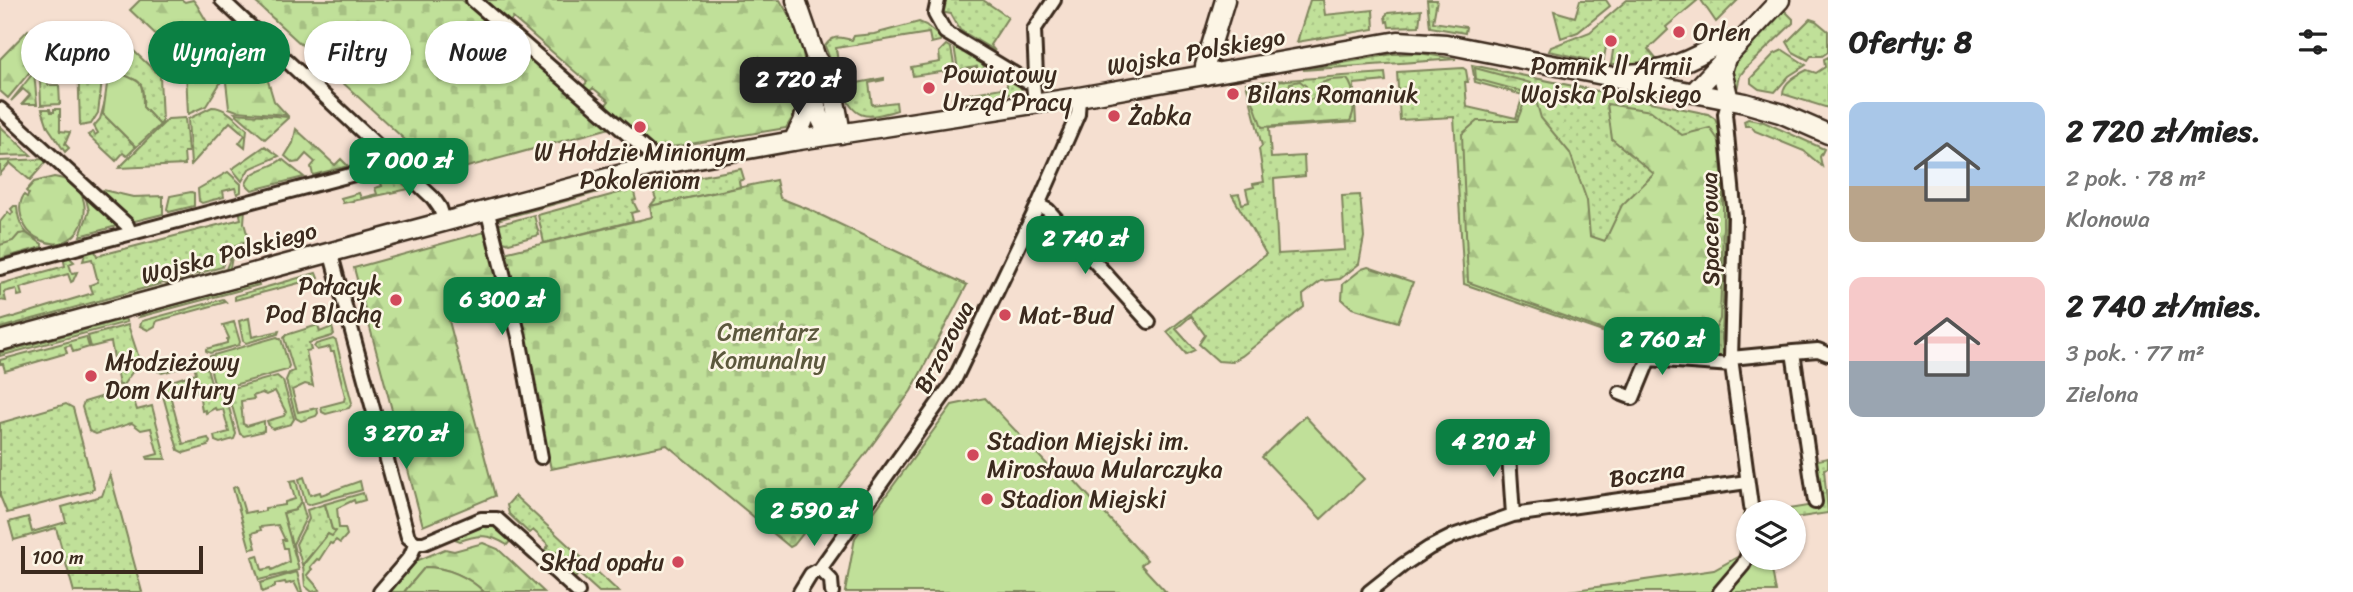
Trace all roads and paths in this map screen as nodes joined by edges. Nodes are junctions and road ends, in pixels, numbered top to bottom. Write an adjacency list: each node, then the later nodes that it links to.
1 (222, 0): 23 (street)
2 (473, 0): 24 (street)
3 (796, 0): 10 (main road)
4 (938, 0): 14 (street)
5 (1054, 0): 14 (street)
6 (1225, 0): 12 (main road)
7 (1765, 0): 9 (main road)
8 (1780, 0): 9 (main road)
9 (1725, 47): 11 (main road); 15 (main road); 17 (main road)
10 (816, 58): 13 (main road); 20 (main road)
11 (1595, 74): 12 (main road, Wojska Polskiego); 15 (main road, Wojska Polskiego)
12 (1206, 75): 16 (main road, Wojska Polskiego)
13 (813, 82): 20 (main road); 22 (main road)
14 (1033, 82): 18 (street)
15 (1693, 93): 17 (main road, Wojska Polskiego)
16 (1079, 97): 18 (main road, Wojska Polskiego); 25 (street, Brzozowa)
17 (1729, 100): 21 (main road, Wojska Polskiego); 35 (street, Spacerowa)
18 (1035, 104): 20 (main road, Wojska Polskiego)
19 (0, 109): 28 (street)
20 (835, 134): 22 (main road, Wojska Polskiego)
21 (1828, 134)
22 (793, 141): 24 (main road, Wojska Polskiego)
23 (396, 163): 27 (street); 28 (street)
24 (652, 166): 26 (main road, Wojska Polskiego)
25 (1038, 205): 31 (street); 44 (street, Brzozowa)
26 (487, 209): 27 (main road, Wojska Polskiego); 38 (street)
27 (444, 220): 29 (main road, Wojska Polskiego)
28 (130, 232): 30 (street)
29 (330, 251): 32 (main road, Wojska Polskiego); 43 (street)
30 (0, 268)
31 (1149, 322)
32 (0, 341)
33 (1793, 352): 34 (street); 35 (street); 41 (street)
34 (1828, 354)
35 (1731, 361): 36 (street); 39 (street, Spacerowa)
36 (1620, 393)
37 (1508, 441): 42 (street)
38 (541, 457)
39 (1747, 481): 40 (street, Spacerowa); 42 (street, Boczna)
40 (1750, 500)
41 (1815, 502)
42 (1513, 515): 50 (street, Boczna)
43 (416, 542): 46 (street); 47 (street)
44 (820, 569): 48 (street, Brzozowa); 49 (street)
45 (1739, 570): 51 (street)
46 (380, 592)
47 (578, 592)
48 (800, 592)
49 (832, 592)
50 (1369, 592)
51 (1720, 592)

